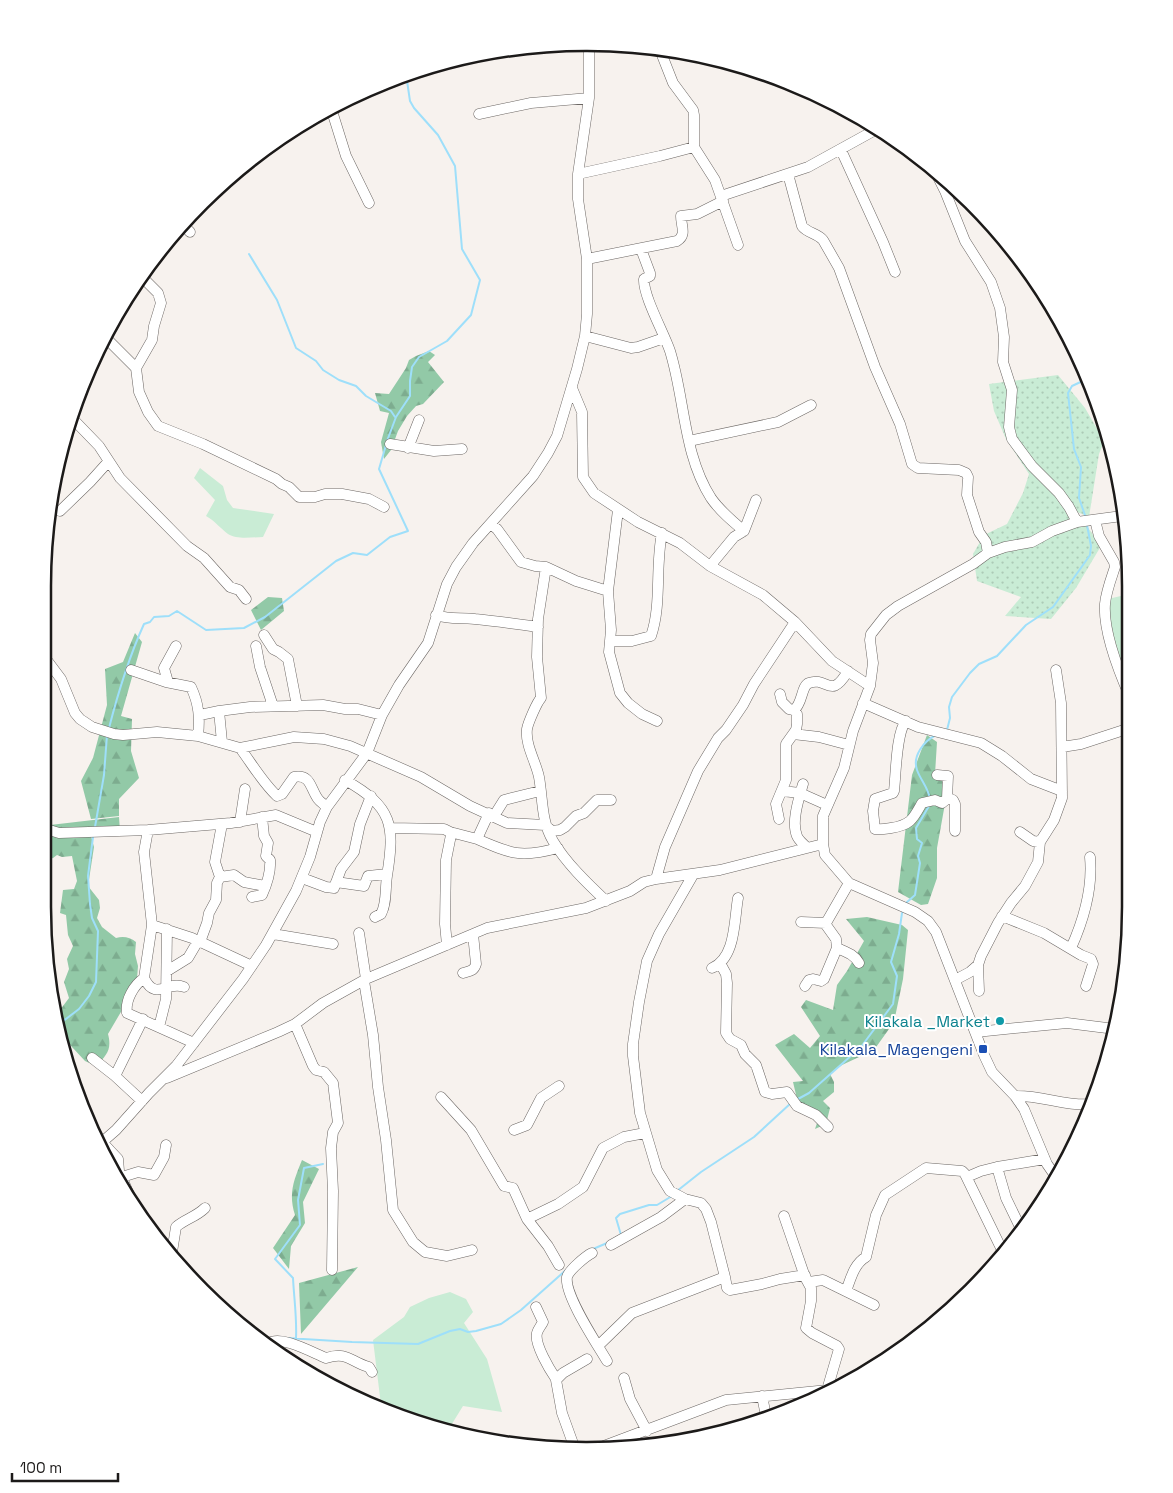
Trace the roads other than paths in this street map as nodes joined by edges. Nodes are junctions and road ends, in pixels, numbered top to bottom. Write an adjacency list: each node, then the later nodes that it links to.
1 (590, 51): 3 (street)
2 (663, 57): 7 (street)
3 (589, 98): 4 (street); 9 (street)
4 (479, 114)
5 (334, 115): 13 (street)
6 (870, 133): 8 (street)
7 (694, 147): 9 (street); 12 (street)
8 (841, 150): 10 (street); 17 (street)
9 (578, 174): 16 (street)
10 (788, 174): 12 (street); 42 (street)
11 (944, 188): 38 (street)
12 (722, 199): 14 (street); 15 (street)
13 (369, 203)
14 (738, 246)
15 (641, 249): 16 (street); 20 (street)
16 (587, 259): 19 (street)
17 (895, 272)
18 (147, 282): 22 (street)
19 (585, 336): 20 (street); 23 (street)
20 (664, 338): 27 (street)
21 (110, 342): 22 (street)
22 (136, 368): 33 (street)
23 (572, 388): 34 (street); 39 (street)
24 (811, 405): 27 (street)
25 (419, 420): 29 (street)
26 (77, 423): 31 (street)
27 (689, 441): 40 (street)
28 (390, 444): 29 (street)
29 (408, 448): 30 (street)
30 (462, 449)
31 (108, 462): 35 (street); 46 (street)
32 (756, 500): 40 (street)
33 (384, 507)
34 (618, 510): 41 (street); 45 (street)
35 (60, 511)
36 (1117, 517): 37 (street)
37 (1096, 520): 38 (street); 60 (street)
38 (1077, 522): 42 (street)
39 (490, 524): 44 (street); 47 (street)
40 (744, 531): 43 (street)
41 (662, 533): 43 (street); 51 (street)
42 (988, 553): 62 (street)
43 (710, 566): 48 (street)
44 (546, 567): 45 (street); 49 (street)
45 (608, 591): 51 (street)
46 (246, 600)
47 (436, 615): 49 (street); 70 (street)
48 (795, 622): 59 (street); 116 (street)
49 (538, 627): 85 (street)
50 (264, 635): 54 (street)
51 (610, 640): 71 (street)
52 (176, 646): 61 (street)
53 (256, 646): 58 (street)
54 (272, 649): 58 (street); 66 (street)
55 (51, 666): 75 (street)
56 (130, 670): 61 (street)
57 (1056, 670): 78 (street)
58 (262, 672): 65 (street)
59 (848, 672): 62 (street); 67 (street)
60 (1122, 675)
61 (168, 682): 69 (street)
62 (870, 686): 64 (street)
63 (780, 694): 67 (street)
64 (863, 703): 72 (street); 77 (street)
65 (273, 706): 66 (street); 68 (street)
66 (297, 706): 70 (street)
67 (794, 710): 74 (street)
68 (219, 711): 69 (street); 76 (street)
69 (200, 715): 75 (street)
70 (382, 715): 80 (street)
71 (657, 721)
72 (906, 721): 87 (street); 89 (street)
73 (1122, 731): 78 (street)
74 (794, 734): 77 (street); 86 (street)
75 (198, 736): 76 (street)
76 (222, 742): 79 (street)
77 (849, 745): 91 (street)
78 (1062, 747): 87 (street)
79 (240, 748): 80 (street); 92 (street)
80 (367, 753): 82 (street); 93 (street)
81 (937, 775): 89 (street)
82 (345, 780): 88 (street); 92 (street)
83 (245, 789): 96 (street)
84 (802, 789): 86 (street); 91 (street); 110 (street)
85 (540, 791): 93 (street); 98 (street)
86 (782, 791): 95 (street)
87 (1062, 791): 107 (street)
88 (371, 796): 99 (street); 117 (street)
89 (948, 798): 102 (street)
90 (611, 800): 98 (street)
91 (827, 804): 108 (street)
92 (327, 807): 103 (street)
93 (491, 815): 98 (street); 106 (street)
94 (262, 817): 96 (street); 103 (street); 119 (street)
95 (779, 819)
96 (240, 822): 97 (street)
97 (222, 824): 101 (street); 114 (street)
98 (545, 825): 109 (street)
99 (391, 828): 105 (street); 112 (street)
100 (51, 830): 101 (street)
101 (148, 830): 127 (street)
102 (955, 831)
103 (317, 832): 115 (street)
104 (1020, 832): 107 (street)
105 (452, 833): 106 (street); 134 (street)
106 (477, 839): 109 (street)
107 (1040, 842): 123 (street)
108 (823, 844): 110 (street); 118 (street)
109 (558, 848): 122 (street)
110 (807, 848): 113 (street)
111 (1090, 857): 136 (street)
112 (388, 874): 117 (street); 124 (street)
113 (693, 875): 116 (street); 166 (street)
114 (220, 878): 119 (street); 132 (street)
115 (302, 878): 117 (street); 130 (street)
116 (656, 879): 122 (street)
117 (336, 882)
118 (849, 883): 126 (street); 144 (street)
119 (265, 886): 120 (street)
120 (252, 898)
121 (738, 898): 164 (street)
122 (606, 901): 131 (street)
123 (1002, 916): 136 (street); 138 (street)
124 (375, 917)
125 (801, 922): 126 (street)
126 (826, 922): 135 (street)
127 (152, 925): 128 (street); 142 (street)
128 (167, 929): 132 (street); 140 (street)
129 (359, 933): 143 (street)
130 (273, 934): 133 (street); 139 (street)
131 (473, 934): 134 (street); 141 (street)
132 (199, 941): 139 (street); 140 (street)
133 (333, 944)
134 (447, 945): 143 (street)
135 (837, 948): 137 (street); 145 (street)
136 (1071, 948): 146 (street)
137 (859, 962)
138 (978, 964): 144 (street); 149 (street)
139 (252, 966): 155 (street)
140 (168, 971): 148 (street)
141 (462, 973)
142 (144, 978): 148 (street); 150 (street)
143 (365, 980): 151 (street); 184 (street)
144 (955, 980): 154 (street)
145 (805, 986)
146 (1086, 986)
147 (184, 987): 148 (street)
148 (167, 988): 152 (street)
149 (979, 991)
150 (143, 1019): 152 (street); 157 (street)
151 (295, 1024): 158 (street); 187 (street)
152 (159, 1026): 155 (street)
153 (1107, 1029): 154 (street)
154 (976, 1032): 160 (street)
155 (194, 1043): 158 (street)
156 (92, 1058): 157 (street)
157 (115, 1076): 162 (street)
158 (164, 1079): 162 (street)
159 (559, 1086): 165 (street)
160 (1015, 1096): 163 (street); 170 (street)
161 (441, 1097): 179 (street)
162 (142, 1101): 167 (street)
163 (1083, 1105)
164 (828, 1127)
165 (514, 1130)
166 (645, 1132): 176 (street); 179 (street)
167 (105, 1140)
168 (166, 1145): 174 (street)
169 (110, 1151): 171 (street)
170 (1044, 1160): 172 (street); 173 (street)
171 (118, 1165)
172 (997, 1167): 175 (street); 180 (street)
173 (1052, 1171)
174 (124, 1176)
175 (967, 1177): 183 (street); 190 (street)
176 (685, 1199): 181 (street); 188 (street)
177 (205, 1208): 182 (street)
178 (784, 1216): 189 (street)
179 (527, 1219): 186 (street)
180 (1018, 1223)
181 (611, 1245)
182 (173, 1246)
183 (1000, 1246)
184 (472, 1250)
185 (592, 1252): 194 (street)
186 (559, 1265)
187 (332, 1270)
188 (725, 1276): 189 (street); 194 (street)
189 (807, 1279): 190 (street); 200 (street)
190 (846, 1291): 191 (street)
191 (874, 1305)
192 (536, 1307): 199 (street)
193 (274, 1341): 197 (street)
194 (598, 1346): 196 (street)
195 (588, 1359): 199 (street)
196 (607, 1361)
197 (372, 1372)
198 (624, 1378): 204 (street)
199 (556, 1379): 206 (street)
200 (830, 1383)
201 (813, 1391): 202 (street)
202 (762, 1396): 203 (street); 204 (street)
203 (765, 1411)
204 (647, 1431): 205 (street)
205 (628, 1440)
206 (572, 1442)

